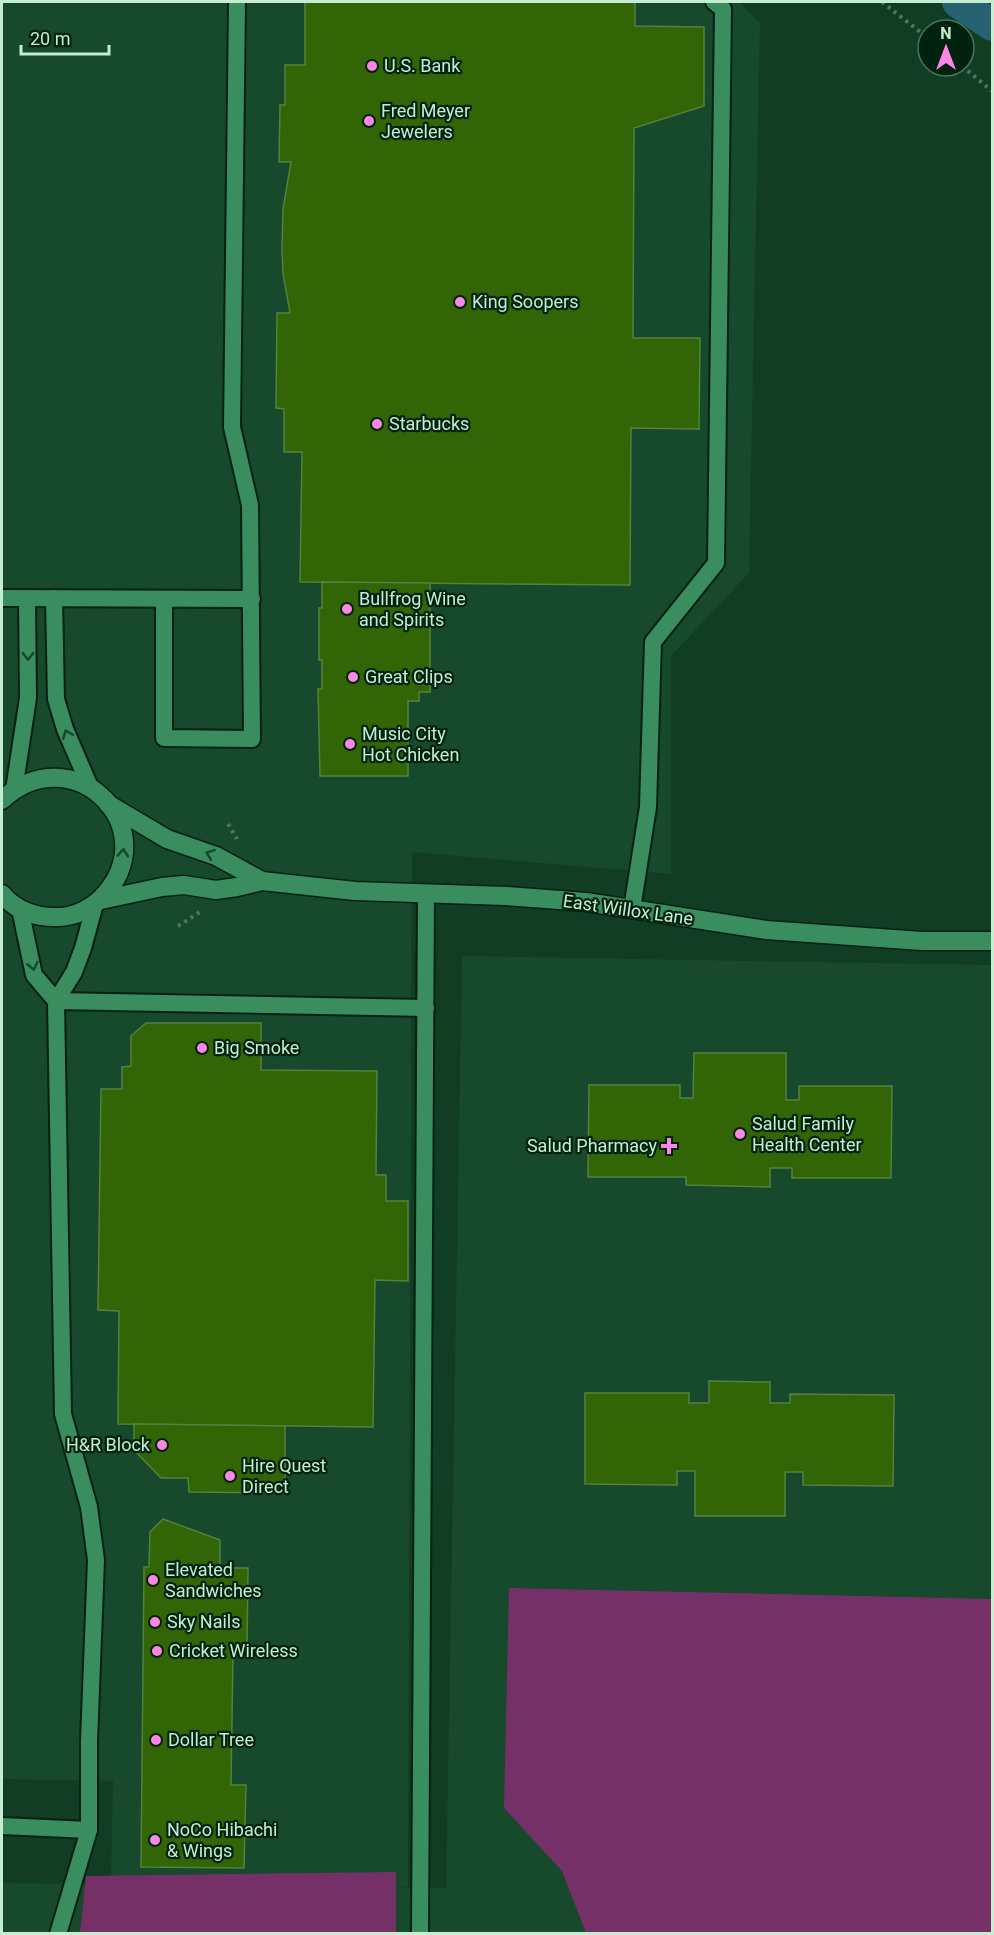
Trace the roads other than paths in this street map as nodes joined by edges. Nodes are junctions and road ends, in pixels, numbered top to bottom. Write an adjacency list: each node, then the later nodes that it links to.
1 (237, 2): 7 (lane)
2 (714, 2): 15 (lane)
3 (2, 598): 4 (lane)
4 (27, 598): 5 (lane); 9 (lane, one-way to 9)
5 (54, 598): 6 (lane); 8 (lane, one-way to 5)
6 (164, 599): 7 (lane); 7 (lane)
7 (252, 599)
8 (90, 787): 9 (main road); 10 (main road)
9 (5, 797)
10 (108, 804): 11 (main road, East Willox Lane, one-way to 10); 14 (main road, one-way to 10)
11 (262, 881): 12 (main road, East Willox Lane); 14 (main road, East Willox Lane)
12 (426, 893): 15 (main road, East Willox Lane); 18 (lane)
13 (8, 901): 14 (main road, East Willox Lane); 17 (lane, one-way to 17)
14 (98, 902): 17 (lane)
15 (632, 909): 16 (main road, East Willox Lane)
16 (993, 941)
17 (56, 1001): 18 (lane); 20 (lane)
18 (426, 1008): 22 (lane)
19 (2, 1826): 20 (lane)
20 (88, 1830): 21 (lane)
21 (58, 1934)
22 (420, 1934)

